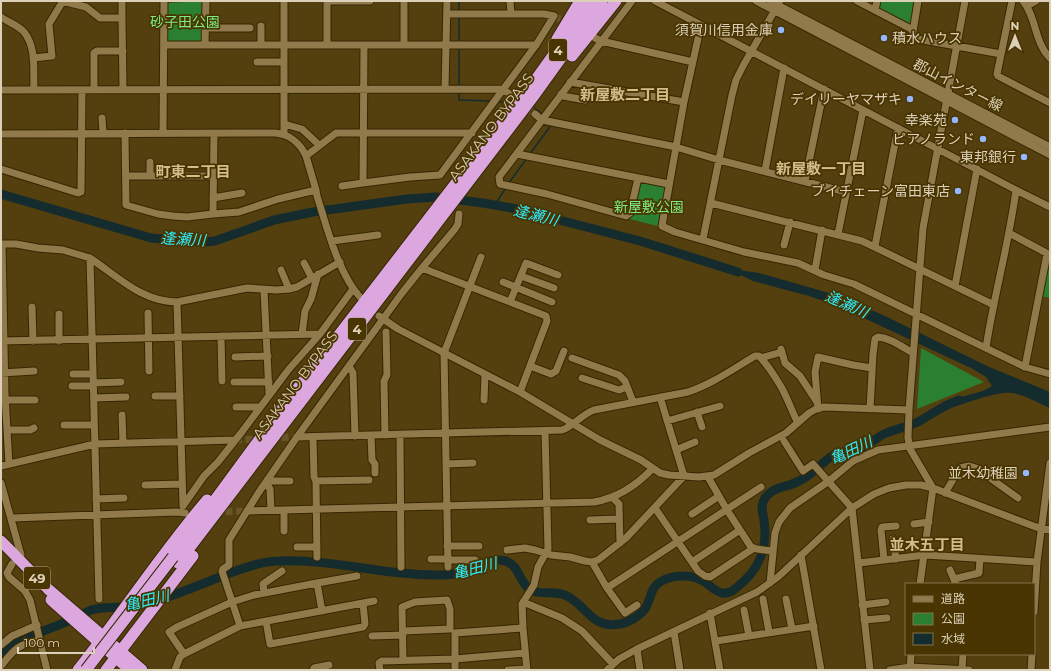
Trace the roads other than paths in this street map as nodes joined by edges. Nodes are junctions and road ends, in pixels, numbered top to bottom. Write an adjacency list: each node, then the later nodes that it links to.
1 (62, 1): 25 (street); 52 (street)
2 (122, 1): 32 (street)
3 (164, 1): 39 (street)
4 (206, 1): 35 (street)
5 (284, 1): 42 (street)
6 (327, 1): 7 (street); 43 (street)
7 (370, 1)
8 (404, 1): 45 (street)
9 (447, 1): 29 (street)
10 (510, 1): 30 (street)
11 (580, 1): 71 (highway)
12 (592, 1): 71 (highway, ASAKANO BYPASS / 4)
13 (602, 1): 71 (highway, ASAKANO BYPASS / 4)
14 (616, 1): 71 (highway)
15 (632, 1): 38 (street)
16 (655, 1): 33 (street)
17 (756, 1): 27 (street)
18 (770, 1): 27 (street, 郡山インター線)
19 (857, 1): 28 (street)
20 (877, 1): 28 (street)
21 (918, 1): 37 (street)
22 (965, 1): 48 (street)
23 (1012, 1): 51 (street)
24 (1036, 1): 26 (street)
25 (81, 3): 32 (street)
26 (1025, 3): 53 (street)
27 (778, 6): 50 (street); 72 (street, 郡山インター線)
28 (875, 10): 37 (street)
29 (447, 14): 30 (street); 46 (street)
30 (511, 14): 47 (street)
31 (1, 17): 52 (street)
32 (122, 18): 49 (street)
33 (701, 25): 50 (street); 56 (street)
34 (261, 26): 41 (street)
35 (205, 28): 36 (street); 40 (street)
36 (250, 28)
37 (913, 30): 48 (street)
38 (598, 39): 56 (street); 58 (street)
39 (164, 45): 40 (street); 60 (street)
40 (205, 45): 41 (street)
41 (261, 45): 42 (street)
42 (284, 45): 43 (street); 55 (street)
43 (327, 45): 44 (street)
44 (364, 45): 45 (street); 62 (street)
45 (404, 45): 46 (street)
46 (446, 45): 47 (street); 63 (street)
47 (536, 45): 64 (street)
48 (956, 46): 51 (street); 72 (street)
49 (123, 51): 59 (street); 69 (street)
50 (752, 51): 57 (street); 98 (street)
51 (1001, 54): 75 (street)
52 (33, 58): 67 (street)
53 (1050, 58)
54 (257, 62): 55 (street)
55 (284, 62): 61 (street)
56 (693, 62): 74 (street)
57 (784, 68): 65 (street); 102 (street)
58 (570, 82): 70 (street); 74 (street)
59 (123, 89): 60 (street); 69 (street)
60 (164, 89): 61 (street); 86 (street)
61 (284, 89): 62 (street); 80 (street)
62 (364, 89): 63 (street); 82 (street)
63 (445, 89): 64 (street)
64 (503, 89): 71 (street); 88 (street)
65 (824, 89): 76 (street); 107 (street)
66 (1, 90): 67 (street)
67 (34, 90): 68 (street)
68 (82, 90): 69 (street); 83 (street)
69 (94, 90)
70 (561, 94): 73 (street); 79 (street)
71 (522, 97): 118 (highway, ASAKANO BYPASS / 4)
72 (947, 97): 93 (street, 郡山インター線); 94 (street); 96 (street)
73 (585, 100)
74 (684, 102): 92 (street)
75 (1050, 103)
76 (863, 110): 81 (street); 112 (street)
77 (535, 114): 79 (street)
78 (102, 118): 84 (street)
79 (542, 120): 92 (street); 95 (street)
80 (284, 124): 90 (street); 91 (street)
81 (898, 128): 94 (street); 130 (street)
82 (363, 132): 88 (street); 91 (street); 108 (street)
83 (82, 133): 84 (street); 89 (street); 100 (street)
84 (103, 133): 85 (street)
85 (125, 133): 86 (street); 103 (street)
86 (163, 133): 87 (street)
87 (214, 133): 90 (street); 105 (street)
88 (472, 133): 108 (street)
89 (1, 134)
90 (284, 134): 97 (street)
91 (319, 145): 97 (street)
92 (676, 147): 98 (street); 109 (street)
93 (1050, 147)
94 (938, 149): 101 (street); 139 (street)
95 (517, 154): 106 (street); 106 (street)
96 (1050, 155)
97 (306, 156): 114 (street)
98 (719, 160): 102 (street); 116 (street)
99 (150, 162): 104 (street)
100 (1, 169)
101 (977, 169): 111 (street); 144 (street)
102 (765, 171): 107 (street)
103 (126, 176): 104 (street); 119 (street)
104 (150, 176): 105 (street)
105 (213, 176): 115 (street)
106 (638, 178): 109 (street)
107 (805, 181): 112 (street)
108 (363, 183): 110 (street)
109 (669, 184): 126 (street)
110 (342, 186)
111 (1016, 190): 117 (street); 123 (street)
112 (846, 192): 124 (street)
113 (242, 193): 115 (street)
114 (317, 193): 119 (street); 127 (street)
115 (213, 198): 119 (street)
116 (711, 203): 121 (street); 126 (street)
117 (1050, 207)
118 (440, 213): 215 (highway, ASAKANO BYPASS / 4); 247 (highway, ASAKANO BYPASS / 4)
119 (214, 214)
120 (459, 214): 136 (street)
121 (790, 222): 122 (street); 129 (street)
122 (822, 230): 124 (street); 138 (street)
123 (1009, 233): 131 (street); 155 (street)
124 (838, 234): 130 (street)
125 (378, 235): 127 (street)
126 (703, 239): 138 (street)
127 (332, 240): 134 (street)
128 (2, 244): 133 (street); 160 (street)
129 (784, 244)
130 (875, 246): 139 (street)
131 (1049, 255): 185 (street)
132 (480, 257): 145 (street)
133 (90, 258): 152 (street); 171 (street)
134 (340, 262): 141 (street); 149 (street)
135 (304, 263): 141 (street)
136 (422, 268): 145 (street); 161 (street)
137 (280, 270): 148 (street)
138 (814, 270): 159 (street)
139 (920, 270): 144 (street); 159 (street)
140 (558, 275): 142 (street)
141 (315, 276): 148 (street); 165 (street)
142 (521, 276): 146 (street); 147 (street)
143 (503, 282): 146 (street)
144 (955, 286): 155 (street)
145 (469, 287): 153 (street); 177 (street)
146 (516, 287): 153 (street); 154 (street)
147 (554, 288)
148 (289, 289): 150 (street)
149 (353, 289): 151 (street); 166 (street)
150 (264, 290): 152 (street); 167 (street)
151 (360, 297)
152 (177, 302): 169 (street)
153 (510, 302): 184 (street)
154 (552, 302)
155 (994, 305): 175 (street)
156 (32, 307): 173 (street)
157 (148, 313): 170 (street)
158 (59, 314): 174 (street)
159 (916, 315): 175 (street); 178 (street)
160 (2, 316): 172 (street)
161 (381, 318): 162 (street); 163 (street)
162 (398, 329): 164 (street); 177 (street)
163 (376, 330): 164 (street); 183 (street)
164 (386, 332): 234 (street)
165 (302, 334): 166 (street); 167 (street)
166 (320, 334): 204 (street)
167 (267, 335): 168 (street); 179 (street)
168 (221, 336): 169 (street); 195 (street)
169 (179, 337): 170 (street); 206 (street)
170 (148, 338): 171 (street); 188 (street)
171 (92, 340): 174 (street); 191 (street)
172 (2, 341): 173 (street); 189 (street)
173 (32, 341): 174 (street)
174 (59, 341)
175 (986, 348): 185 (street)
176 (564, 350): 184 (street)
177 (444, 353): 192 (street); 233 (street)
178 (913, 353): 186 (street); 221 (street)
179 (268, 356): 180 (street); 198 (street)
180 (235, 357)
181 (572, 358): 202 (street)
182 (761, 358): 208 (street); 214 (street); 224 (street)
183 (349, 366): 236 (street); 238 (street)
184 (530, 366): 203 (street)
185 (1025, 367): 193 (street)
186 (872, 368): 214 (street); 219 (street)
187 (34, 371): 189 (street)
188 (149, 371)
189 (3, 373): 200 (street)
190 (73, 374): 191 (street)
191 (93, 374): 199 (street)
192 (485, 374): 203 (street); 212 (street)
193 (1050, 374)
194 (582, 378): 202 (street)
195 (222, 381)
196 (121, 382): 199 (street)
197 (234, 382): 198 (street)
198 (269, 382): 204 (street)
199 (93, 385): 201 (street); 209 (street)
200 (3, 386): 210 (street)
201 (72, 386)
202 (628, 387): 213 (street)
203 (520, 392): 225 (street)
204 (269, 394): 218 (street)
205 (155, 396): 206 (street)
206 (180, 396): 241 (street)
207 (126, 397): 209 (street)
208 (660, 397): 213 (street); 223 (street)
209 (94, 398): 226 (street)
210 (6, 400): 211 (street); 231 (street)
211 (35, 400)
212 (484, 400)
213 (633, 402): 225 (street)
214 (817, 405): 219 (street); 224 (street)
215 (284, 406): 318 (highway, ASAKANO BYPASS / 4); 366 (highway)
216 (720, 406): 220 (street)
217 (236, 407): 218 (street)
218 (260, 407): 240 (street)
219 (870, 408): 221 (street)
220 (697, 412): 223 (street); 228 (street)
221 (909, 414): 244 (street)
222 (122, 415): 245 (street)
223 (667, 421): 248 (street)
224 (798, 423): 257 (street)
225 (573, 424): 232 (street); 254 (street)
226 (94, 425): 227 (street); 246 (street)
227 (64, 426)
228 (702, 427)
229 (1050, 427): 244 (street)
230 (34, 428): 231 (street)
231 (7, 430): 251 (street)
232 (545, 431): 233 (street); 274 (street)
233 (446, 434): 235 (street); 252 (street)
234 (385, 435): 235 (street); 237 (street)
235 (400, 435): 277 (street)
236 (355, 436): 237 (street); 239 (street)
237 (371, 436): 255 (street)
238 (296, 437): 239 (street); 259 (street)
239 (313, 437): 261 (street)
240 (235, 440): 241 (street); 276 (street)
241 (181, 441): 245 (street); 264 (street)
242 (784, 441): 262 (street)
243 (696, 442): 248 (street)
244 (908, 442): 262 (street); 267 (street)
245 (123, 443): 246 (street)
246 (95, 444): 251 (street); 273 (street)
247 (269, 445): 318 (highway, ASAKANO BYPASS / 4); 371 (highway)
248 (676, 450): 256 (street)
249 (474, 463): 252 (street)
250 (1050, 463): 295 (street)
251 (9, 464): 253 (street)
252 (446, 464): 275 (street)
253 (1, 466)
254 (653, 468): 256 (street); 270 (street)
255 (375, 473)
256 (684, 476): 257 (street); 278 (street)
257 (708, 477): 269 (street)
258 (368, 480): 261 (street)
259 (267, 481): 260 (street); 281 (street); 282 (street)
260 (290, 481)
261 (316, 481): 280 (street)
262 (828, 481): 279 (street); 309 (street)
263 (1, 483): 289 (street)
264 (182, 484): 265 (street); 276 (street)
265 (145, 485)
266 (761, 487): 284 (street)
267 (933, 488): 268 (street); 279 (street); 292 (street)
268 (945, 493): 272 (street); 295 (street)
269 (719, 496): 284 (street); 287 (street)
270 (612, 497): 274 (street); 290 (street)
271 (124, 498): 273 (street)
272 (1018, 498)
273 (96, 499): 288 (street)
274 (547, 502): 275 (street); 311 (street)
275 (447, 505): 277 (street); 304 (street)
276 (183, 506): 285 (street)
277 (402, 507): 280 (street); 327 (street)
278 (655, 508): 301 (street); 302 (street)
279 (852, 508): 312 (street); 326 (street)
280 (316, 509): 283 (street); 306 (street)
281 (248, 510): 282 (street); 342 (street)
282 (271, 510): 283 (street)
283 (284, 510): 298 (street)
284 (727, 510): 296 (street); 301 (street)
285 (177, 512): 286 (street); 288 (street)
286 (185, 514)
287 (692, 514)
288 (97, 515): 289 (street); 338 (street)
289 (12, 518): 321 (street)
290 (619, 519): 291 (street); 302 (street)
291 (590, 520)
292 (929, 522): 293 (street); 313 (street)
293 (914, 524)
294 (896, 526): 320 (street)
295 (1041, 529): 297 (street); 325 (street)
296 (740, 530): 307 (street); 324 (street)
297 (1050, 530)
298 (284, 531)
299 (894, 539): 315 (street)
300 (1, 541): 321 (highway, 49)
301 (679, 541): 324 (street); 335 (street)
302 (620, 543): 323 (street)
303 (297, 546): 306 (street)
304 (447, 546): 305 (street); 322 (street)
305 (479, 546)
306 (317, 547): 314 (street)
307 (756, 549): 309 (street); 324 (street)
308 (507, 550): 311 (street)
309 (772, 551): 333 (street)
310 (1, 552): 321 (highway, 49)
311 (546, 554): 323 (street); 343 (street)
312 (801, 555): 333 (street); 356 (street)
313 (925, 555): 315 (street); 317 (street); 334 (street)
314 (317, 557)
315 (896, 558): 320 (street)
316 (431, 559): 322 (street)
317 (980, 559): 325 (street); 331 (street)
318 (176, 560): 384 (highway, ASAKANO BYPASS / 4, bridge); 385 (highway, ASAKANO BYPASS / 4)
319 (475, 560): 322 (street)
320 (884, 560): 326 (street)
321 (16, 562): 354 (street); 366 (highway, 49)
322 (448, 562)
323 (592, 562): 335 (street)
324 (692, 562)
325 (1037, 562): 337 (street)
326 (859, 563): 347 (street)
327 (401, 566)
328 (950, 570): 331 (street)
329 (282, 571): 336 (street)
330 (357, 576): 332 (street)
331 (955, 581)
332 (317, 583): 336 (street); 349 (street)
333 (770, 583): 350 (street)
334 (920, 583)
335 (608, 588): 346 (street)
336 (264, 592): 342 (street)
337 (1035, 595)
338 (99, 599)
339 (786, 599): 358 (street)
340 (763, 600): 361 (street)
341 (374, 601): 345 (street)
342 (232, 602): 355 (street); 372 (street)
343 (523, 602): 357 (street); 378 (street)
344 (886, 602): 347 (street)
345 (363, 603): 349 (street); 353 (street)
346 (637, 605)
347 (862, 605): 352 (street)
348 (744, 610): 364 (street)
349 (322, 611): 353 (street)
350 (710, 613): 360 (street); 367 (street)
351 (887, 618): 352 (street)
352 (864, 620): 400 (street)
353 (266, 621): 355 (street)
354 (37, 625): 365 (street); 368 (street)
355 (240, 626): 372 (street)
356 (814, 626): 358 (street); 399 (street)
357 (523, 628): 359 (street); 370 (street)
358 (792, 629): 361 (street)
359 (452, 631): 362 (street); 362 (street); 376 (street)
360 (674, 632): 369 (street); 397 (street)
361 (769, 632): 364 (street)
362 (403, 633): 363 (street); 377 (street)
363 (372, 636)
364 (749, 636): 367 (street)
365 (40, 638): 380 (street); 382 (street)
366 (101, 640): 371 (highway, 49); 383 (highway)
367 (716, 641): 398 (street)
368 (1, 645)
369 (637, 649): 378 (street); 396 (street)
370 (525, 653): 376 (street); 394 (street)
371 (118, 654): 386 (highway); 387 (highway, 49); 388 (highway, 49)
372 (184, 654): 389 (street)
373 (911, 655): 381 (street)
374 (963, 655): 403 (street)
375 (1032, 655): 405 (street)
376 (455, 659): 377 (street); 392 (street)
377 (403, 660): 391 (street)
378 (613, 664): 395 (street)
379 (329, 665): 390 (street)
380 (1, 666)
381 (910, 668): 401 (street); 402 (street)
382 (47, 670)
383 (78, 670)
384 (86, 670)
385 (95, 670)
386 (106, 670)
387 (130, 670)
388 (142, 670)
389 (176, 670)
390 (313, 670)
391 (380, 670)
392 (455, 670)
393 (508, 670): 394 (street)
394 (527, 670)
395 (607, 670)
396 (640, 670)
397 (680, 670)
398 (720, 670)
399 (821, 670)
400 (870, 670)
401 (890, 670)
402 (953, 670): 403 (street)
403 (962, 670): 404 (street)
404 (969, 670)
405 (1031, 670)

